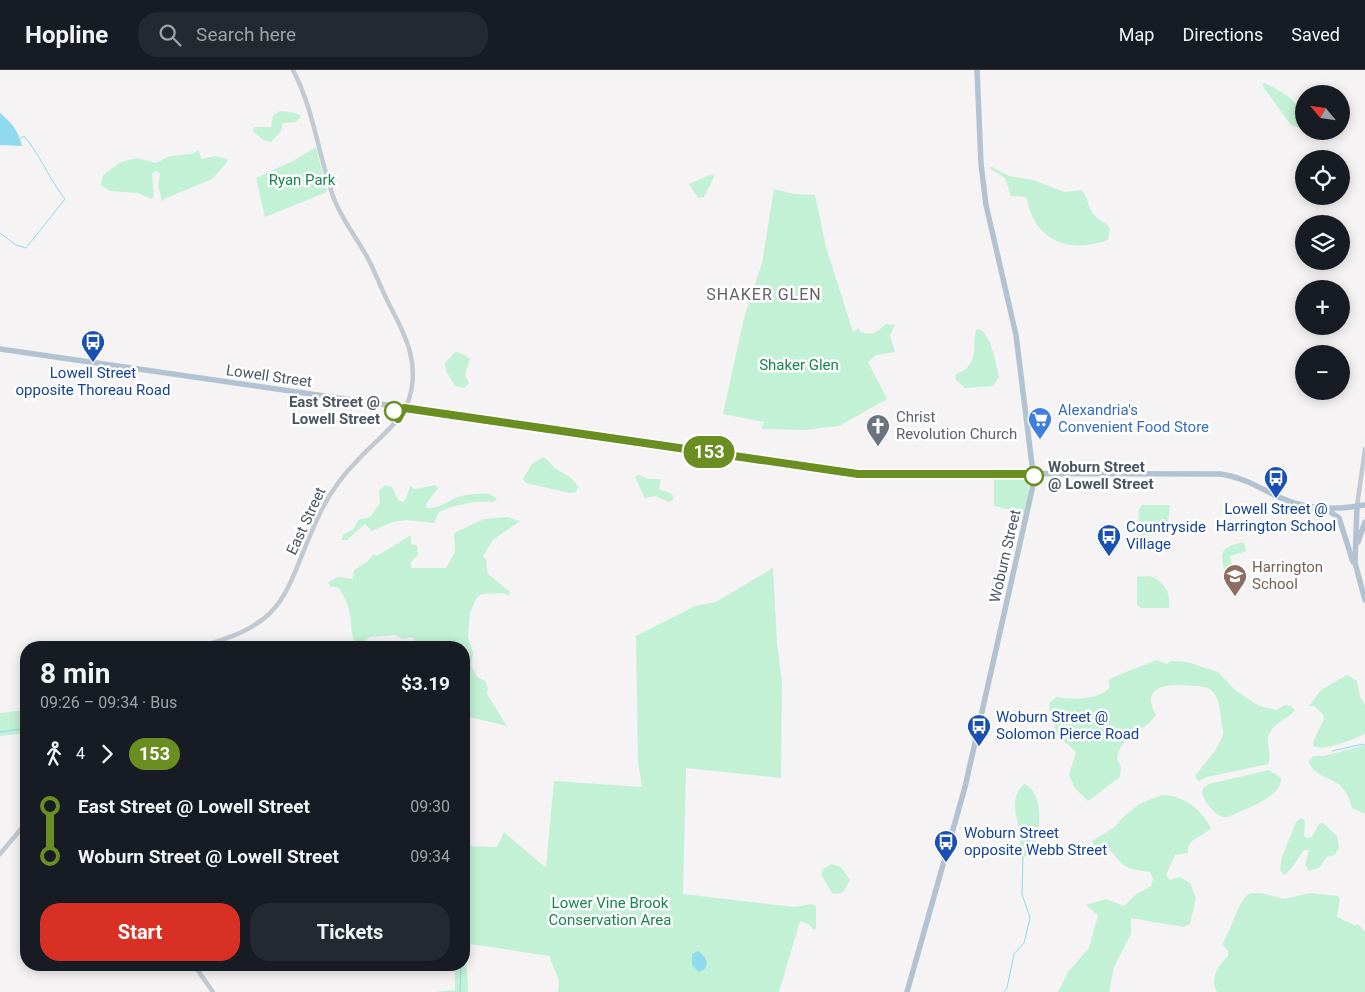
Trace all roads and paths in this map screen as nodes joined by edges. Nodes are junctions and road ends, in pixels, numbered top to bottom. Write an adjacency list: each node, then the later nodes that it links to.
1 (293, 70): 5 (street, East Street)
2 (977, 70): 8 (main road, Woburn Street)
3 (0, 350): 4 (main road, Lowell Street)
4 (391, 406): 5 (main road, Lowell Street); 6 (main road)
5 (404, 408): 6 (street, East Street); 8 (main road, Lowell Street)
6 (398, 419): 16 (street, East Street)
7 (1365, 449): 10 (street)
8 (1034, 474): 11 (main road, Lowell Street); 21 (main road, Woburn Street)
9 (1365, 505): 10 (main road, Lowell Street)
10 (1357, 506): 11 (main road, Lowell Street); 13 (main road)
11 (1324, 508): 14 (main road)
12 (1365, 522): 13 (main road)
13 (1355, 558): 14 (main road)
14 (1356, 568): 15 (main road)
15 (1365, 600)
16 (218, 641)
17 (20, 830): 18 (street)
18 (0, 854)
19 (198, 971): 20 (street)
20 (213, 992)
21 (907, 992)

